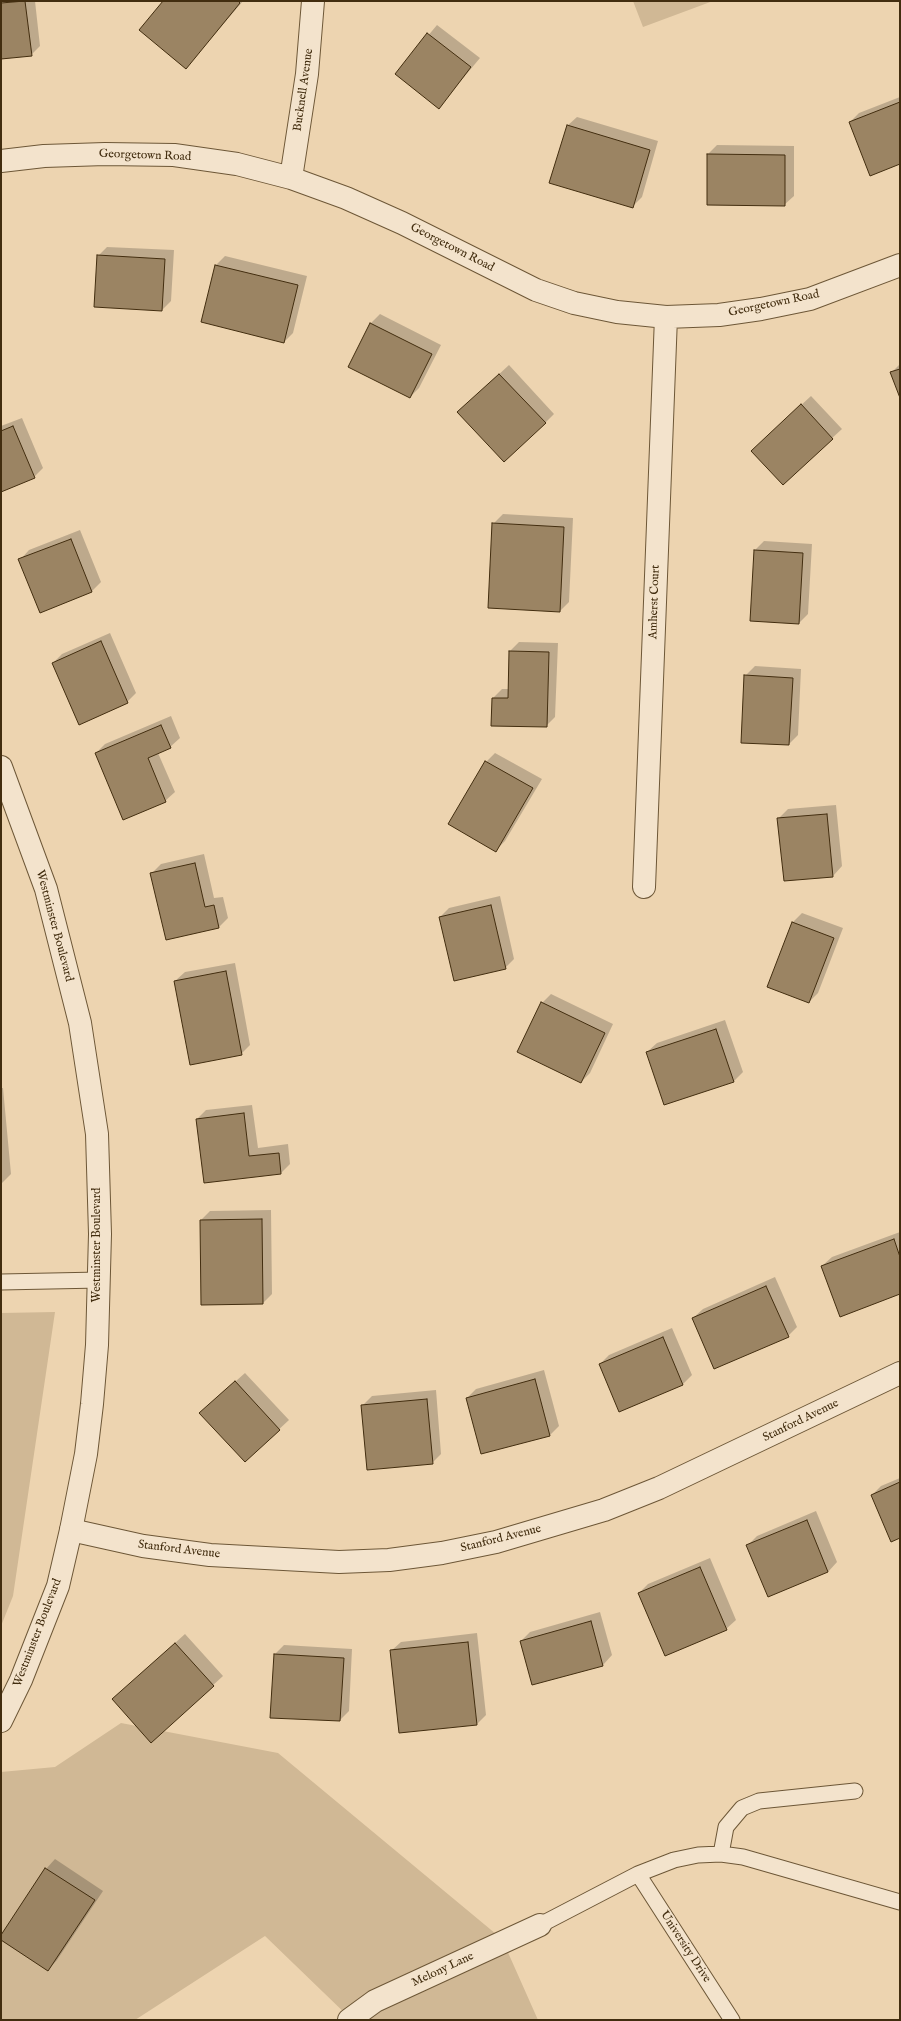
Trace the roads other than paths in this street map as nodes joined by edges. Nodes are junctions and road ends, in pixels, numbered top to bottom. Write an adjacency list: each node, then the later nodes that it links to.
1 (313, 1): 3 (street, Bucknell Avenue)
2 (1, 161): 3 (street, Georgetown Road)
3 (291, 178): 5 (street, Georgetown Road)
4 (900, 266): 5 (street, Georgetown Road)
5 (666, 317): 7 (street, Amherst Court)
6 (1, 767): 8 (street, Westminster Boulevard)
7 (644, 887)
8 (100, 1280): 9 (lane); 11 (street, Westminster Boulevard)
9 (1, 1282)
10 (900, 1373): 11 (street, Stanford Avenue)
11 (72, 1530): 12 (street, Westminster Boulevard)
12 (1, 1721)
13 (855, 1791): 14 (lane)
14 (721, 1854): 15 (lane); 16 (lane)
15 (638, 1874): 17 (lane); 19 (lane, University Drive)
16 (900, 1902)
17 (540, 1925): 18 (street, Melony Lane)
18 (349, 2020)
19 (732, 2020)

